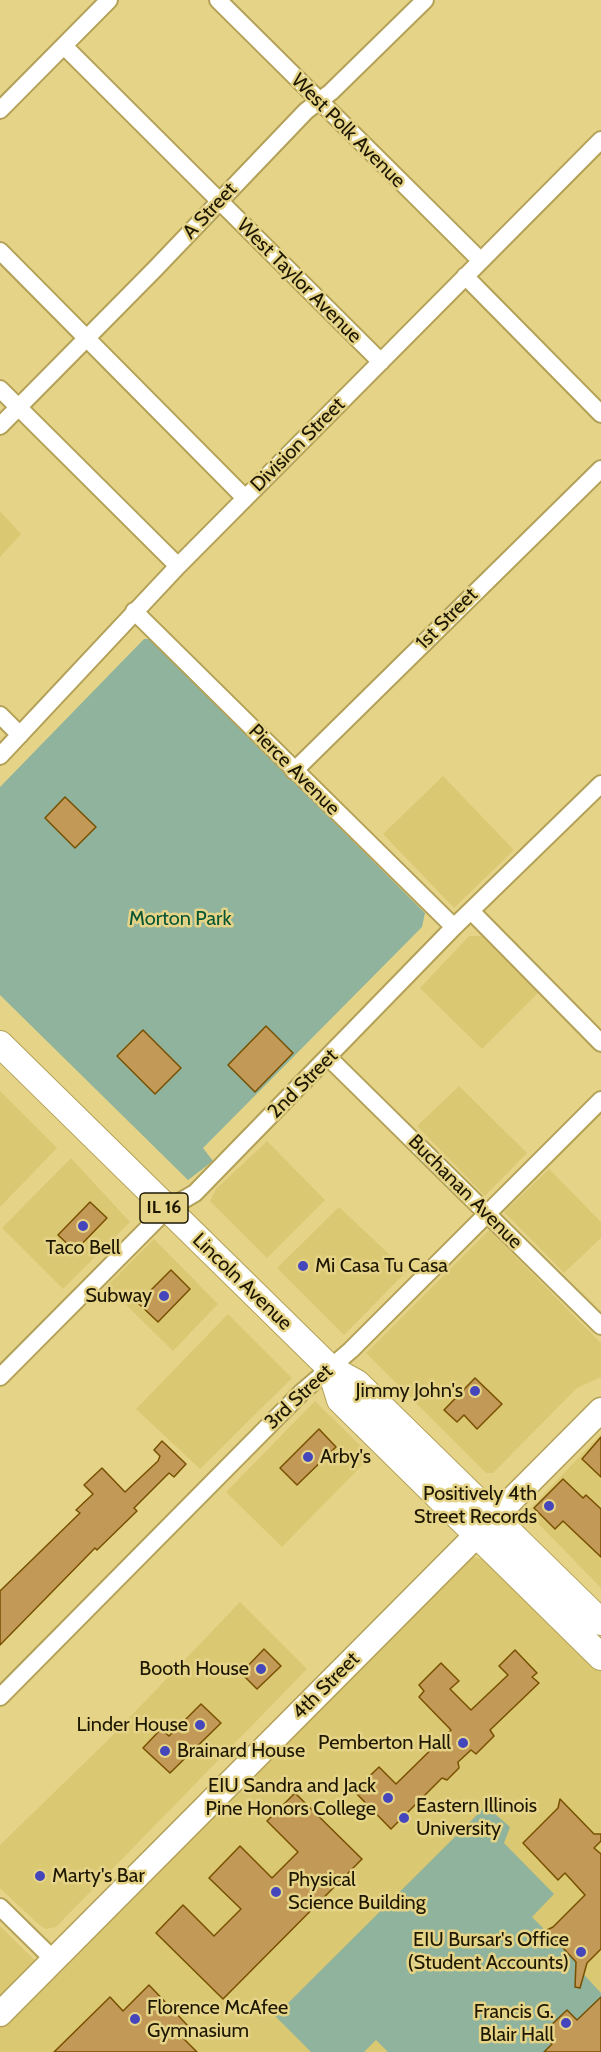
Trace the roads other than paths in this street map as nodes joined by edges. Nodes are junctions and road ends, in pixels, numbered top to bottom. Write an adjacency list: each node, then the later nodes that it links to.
1 (109, 0): 4 (street)
2 (218, 0): 5 (street, West Polk Avenue)
3 (425, 0): 5 (street, A Street)
4 (64, 46): 6 (street); 8 (street, West Taylor Avenue)
5 (318, 102): 8 (street, A Street); 10 (street, West Polk Avenue)
6 (0, 110)
7 (601, 140): 10 (street, Division Street)
8 (218, 202): 12 (street, A Street); 13 (street, West Taylor Avenue)
9 (0, 251): 12 (street)
10 (480, 260): 11 (street, Division Street)
11 (465, 276): 13 (street, Division Street); 16 (street)
12 (87, 338): 15 (street, A Street); 19 (street)
13 (381, 363): 19 (street, Division Street)
14 (0, 389): 15 (street)
15 (19, 408): 17 (street, A Street); 20 (street)
16 (601, 414)
17 (0, 426)
18 (601, 469): 25 (street, 1st Street)
19 (245, 498): 20 (street, Division Street)
20 (178, 566): 21 (street, Division Street)
21 (134, 611): 23 (street, Division Street); 25 (street, Pierce Avenue)
22 (0, 715): 23 (street)
23 (20, 735): 24 (street, Division Street)
24 (0, 756)
25 (294, 771): 28 (street, Pierce Avenue)
26 (601, 784): 27 (street, 2nd Street)
27 (471, 911): 28 (street, 2nd Street); 29 (street)
28 (454, 927): 31 (street, 2nd Street)
29 (601, 1043)
30 (3, 1053): 33 (main road, Lincoln Avenue / IL 16)
31 (329, 1058): 33 (street, 2nd Street); 34 (street, Buchanan Avenue)
32 (601, 1100): 34 (street, 3rd Street)
33 (166, 1209): 36 (main road, Lincoln Avenue / IL 16); 37 (street, 2nd Street)
34 (487, 1214): 35 (street, Buchanan Avenue); 36 (street, 3rd Street)
35 (601, 1326)
36 (330, 1368): 39 (main road, Lincoln Avenue / IL 16); 40 (main road, Lincoln Avenue / IL 16); 43 (street, 3rd Street)
37 (0, 1377)
38 (601, 1410): 39 (street, 4th Street)
39 (494, 1516): 40 (street, 4th Street); 41 (main road, Lincoln Avenue / IL 16)
40 (476, 1535): 42 (main road, Lincoln Avenue / IL 16); 45 (street, 4th Street)
41 (601, 1622)
42 (601, 1657)
43 (0, 1697)
44 (0, 1907): 45 (street)
45 (54, 1960): 46 (street, 4th Street)
46 (0, 2014)

